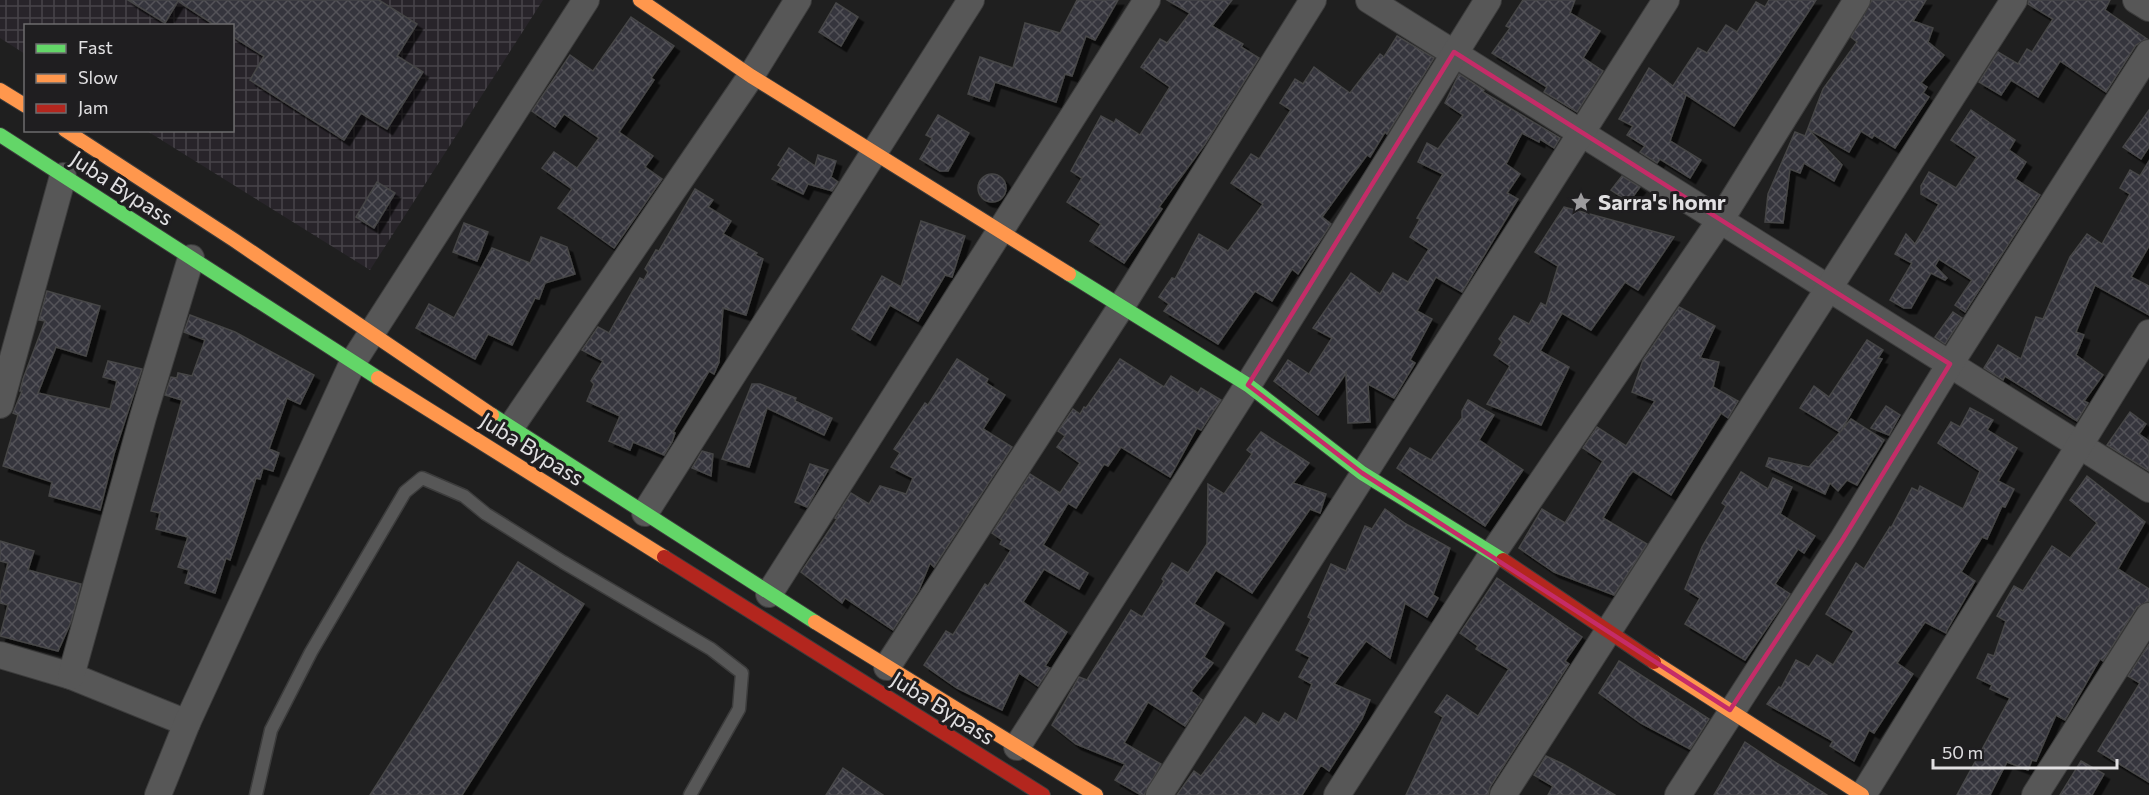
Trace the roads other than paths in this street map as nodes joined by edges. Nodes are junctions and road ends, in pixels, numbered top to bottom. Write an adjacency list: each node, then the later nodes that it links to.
1 (586, 0): 29 (street)
2 (640, 0): 16 (main road)
3 (798, 0): 16 (street)
4 (971, 0): 22 (street)
5 (1147, 0): 25 (street)
6 (1313, 0): 28 (street)
7 (1369, 0): 14 (street)
8 (1488, 0): 14 (street)
9 (1666, 0): 20 (street)
10 (1857, 0): 24 (street)
11 (2014, 0): 27 (street)
12 (2136, 0): 13 (street)
13 (2149, 8)
14 (1454, 52): 20 (street); 33 (street)
15 (2149, 53): 32 (street)
16 (751, 76): 22 (main road); 35 (street)
17 (0, 90): 18 (main road)
18 (24, 105)
19 (68, 132): 29 (main road, Juba Bypass)
20 (1582, 132): 24 (street); 37 (street)
21 (0, 135): 23 (main road, Juba Bypass)
22 (874, 152): 25 (main road); 39 (street)
23 (63, 176): 26 (main road, Juba Bypass); 34 (street)
24 (1721, 219): 27 (street); 40 (street)
25 (999, 232): 28 (main road); 41 (street)
26 (191, 258): 31 (main road, Juba Bypass); 46 (street)
27 (1827, 287): 32 (street); 43 (street)
28 (1121, 307): 33 (main road); 45 (street)
29 (372, 331): 31 (street); 35 (main road, Juba Bypass)
30 (2149, 333): 36 (street)
31 (353, 362): 48 (street); 53 (main road, Juba Bypass)
32 (1950, 364): 36 (street); 47 (street)
33 (1248, 385): 37 (main road); 49 (street)
34 (0, 405)
35 (511, 428): 39 (main road, Juba Bypass)
36 (2079, 445): 38 (street); 59 (street)
37 (1362, 473): 40 (main road); 55 (street)
38 (2149, 489)
39 (645, 513): 41 (main road, Juba Bypass)
40 (1493, 553): 43 (main road); 56 (street)
41 (769, 594): 45 (main road, Juba Bypass)
42 (2149, 616): 60 (street)
43 (1606, 631): 47 (main road); 57 (street)
44 (0, 655): 46 (street)
45 (887, 667): 49 (main road, Juba Bypass)
46 (71, 676): 48 (street)
47 (1730, 710): 58 (street); 59 (main road)
48 (187, 723): 50 (street)
49 (1017, 747): 54 (main road, Juba Bypass)
50 (158, 795)
51 (256, 795): 52 (lane)
52 (690, 795)
53 (1043, 795)
54 (1096, 795)
55 (1159, 795)
56 (1336, 795)
57 (1503, 795)
58 (1678, 795)
59 (1863, 795)
60 (2035, 795)

